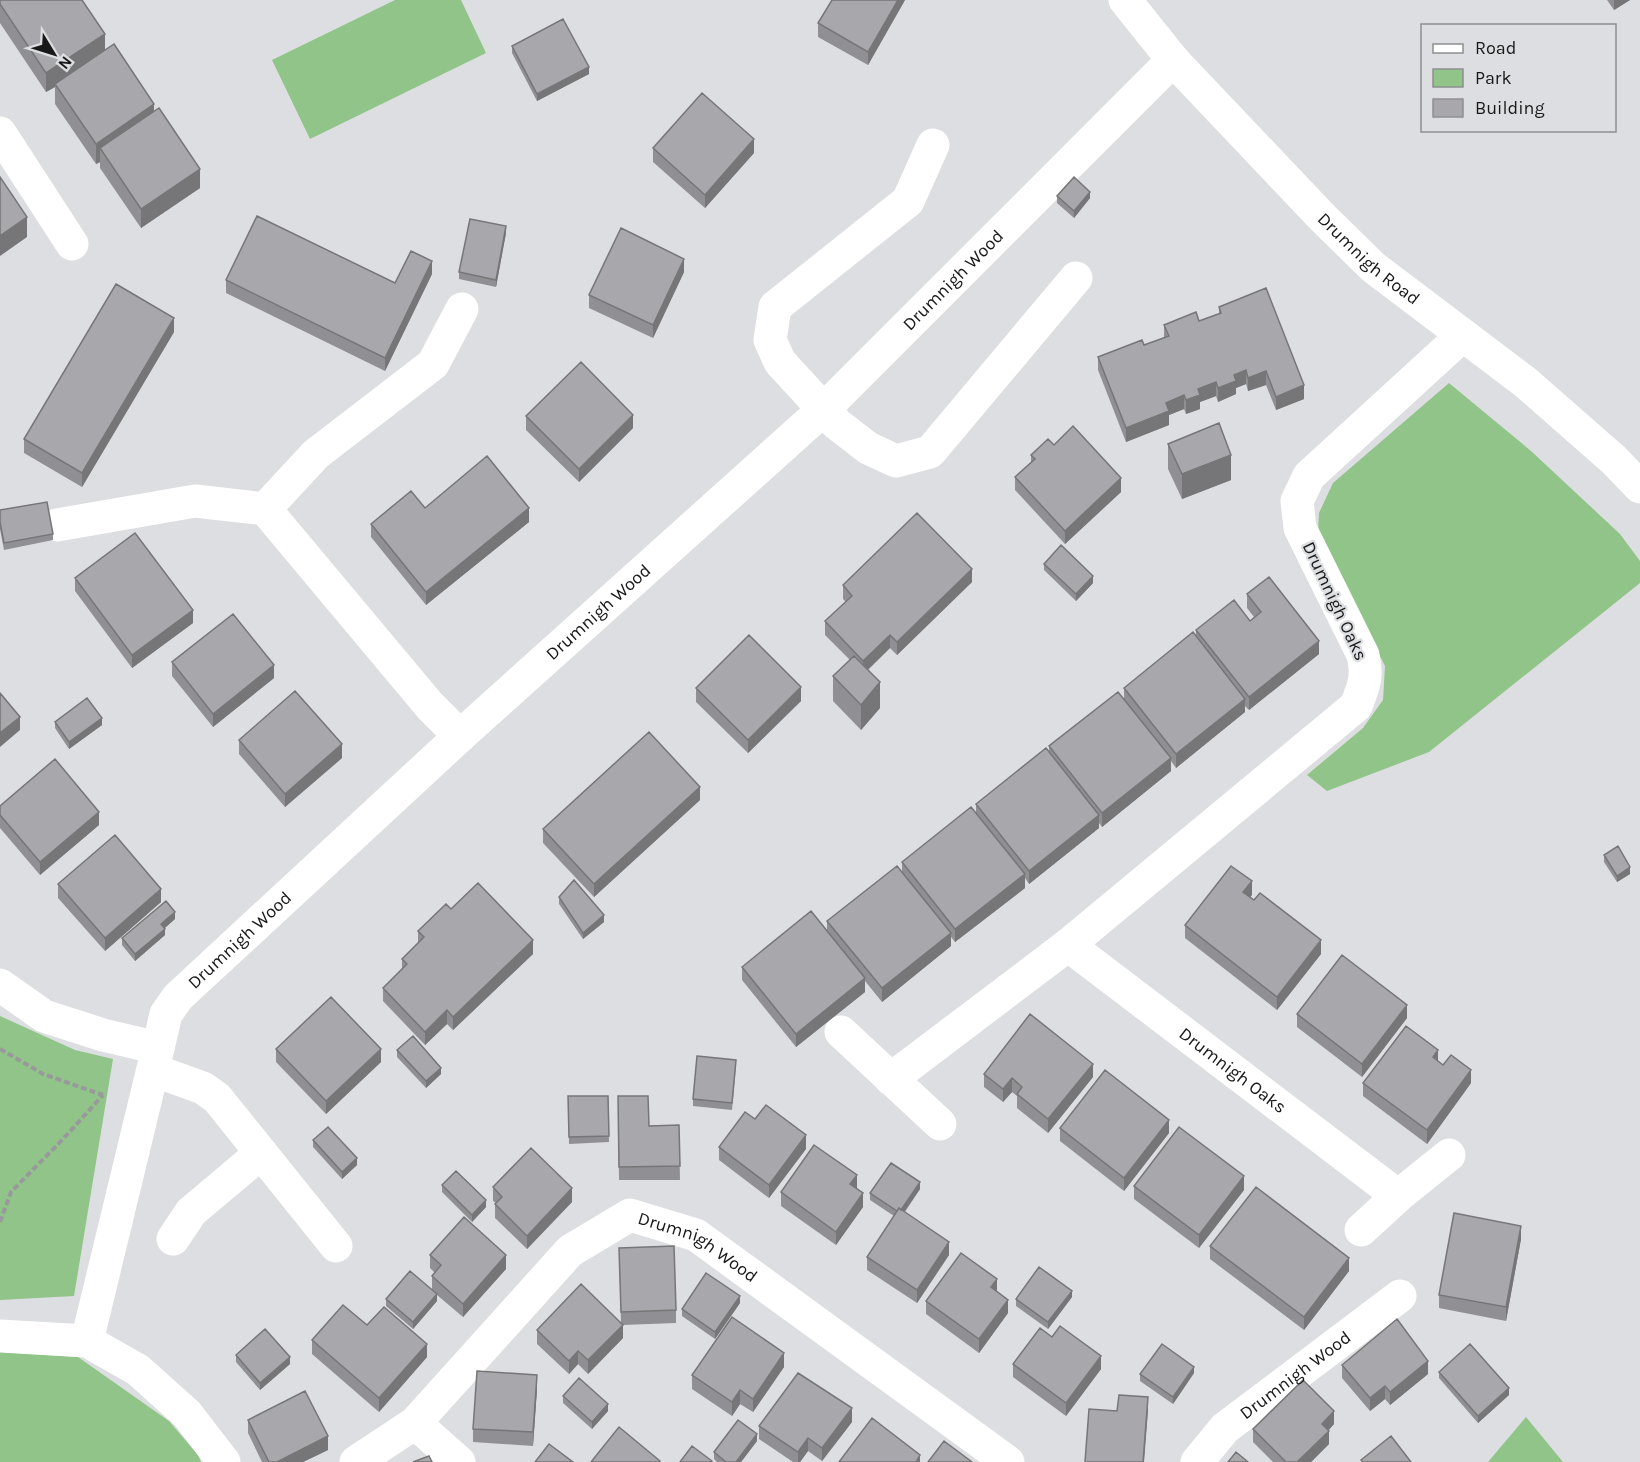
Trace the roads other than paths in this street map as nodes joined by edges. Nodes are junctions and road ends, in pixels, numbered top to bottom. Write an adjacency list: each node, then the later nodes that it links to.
1 (1125, 0): 2 (street, Drumnigh Road)
2 (1173, 60): 8 (street, Drumnigh Road); 9 (street, Drumnigh Wood)
3 (0, 133): 5 (street)
4 (933, 145): 9 (street)
5 (72, 244)
6 (1076, 278): 9 (street)
7 (462, 309): 11 (street)
8 (1463, 335): 10 (street, Drumnigh Road); 14 (street, Drumnigh Oaks)
9 (823, 410): 13 (street, Drumnigh Wood)
10 (1640, 488)
11 (266, 509): 12 (street); 13 (street)
12 (57, 525)
13 (460, 736): 17 (street, Drumnigh Wood)
14 (1068, 945): 18 (street, Drumnigh Oaks); 22 (street, Drumnigh Oaks)
15 (0, 985): 17 (street)
16 (841, 1032): 18 (street)
17 (152, 1073): 20 (street); 28 (street, Drumnigh Wood)
18 (891, 1079): 19 (street)
19 (940, 1124)
20 (261, 1153): 24 (street); 25 (street)
21 (1449, 1155): 22 (street)
22 (1398, 1196): 23 (street)
23 (1361, 1230)
24 (173, 1239)
25 (336, 1246)
26 (1400, 1296): 34 (street, Drumnigh Wood)
27 (0, 1336): 28 (street)
28 (87, 1341): 30 (street)
29 (416, 1423): 31 (street, Drumnigh Wood); 32 (street); 33 (street, Drumnigh Wood)
30 (224, 1462)
31 (356, 1462)
32 (459, 1462)
33 (1008, 1462)
34 (1197, 1462)

